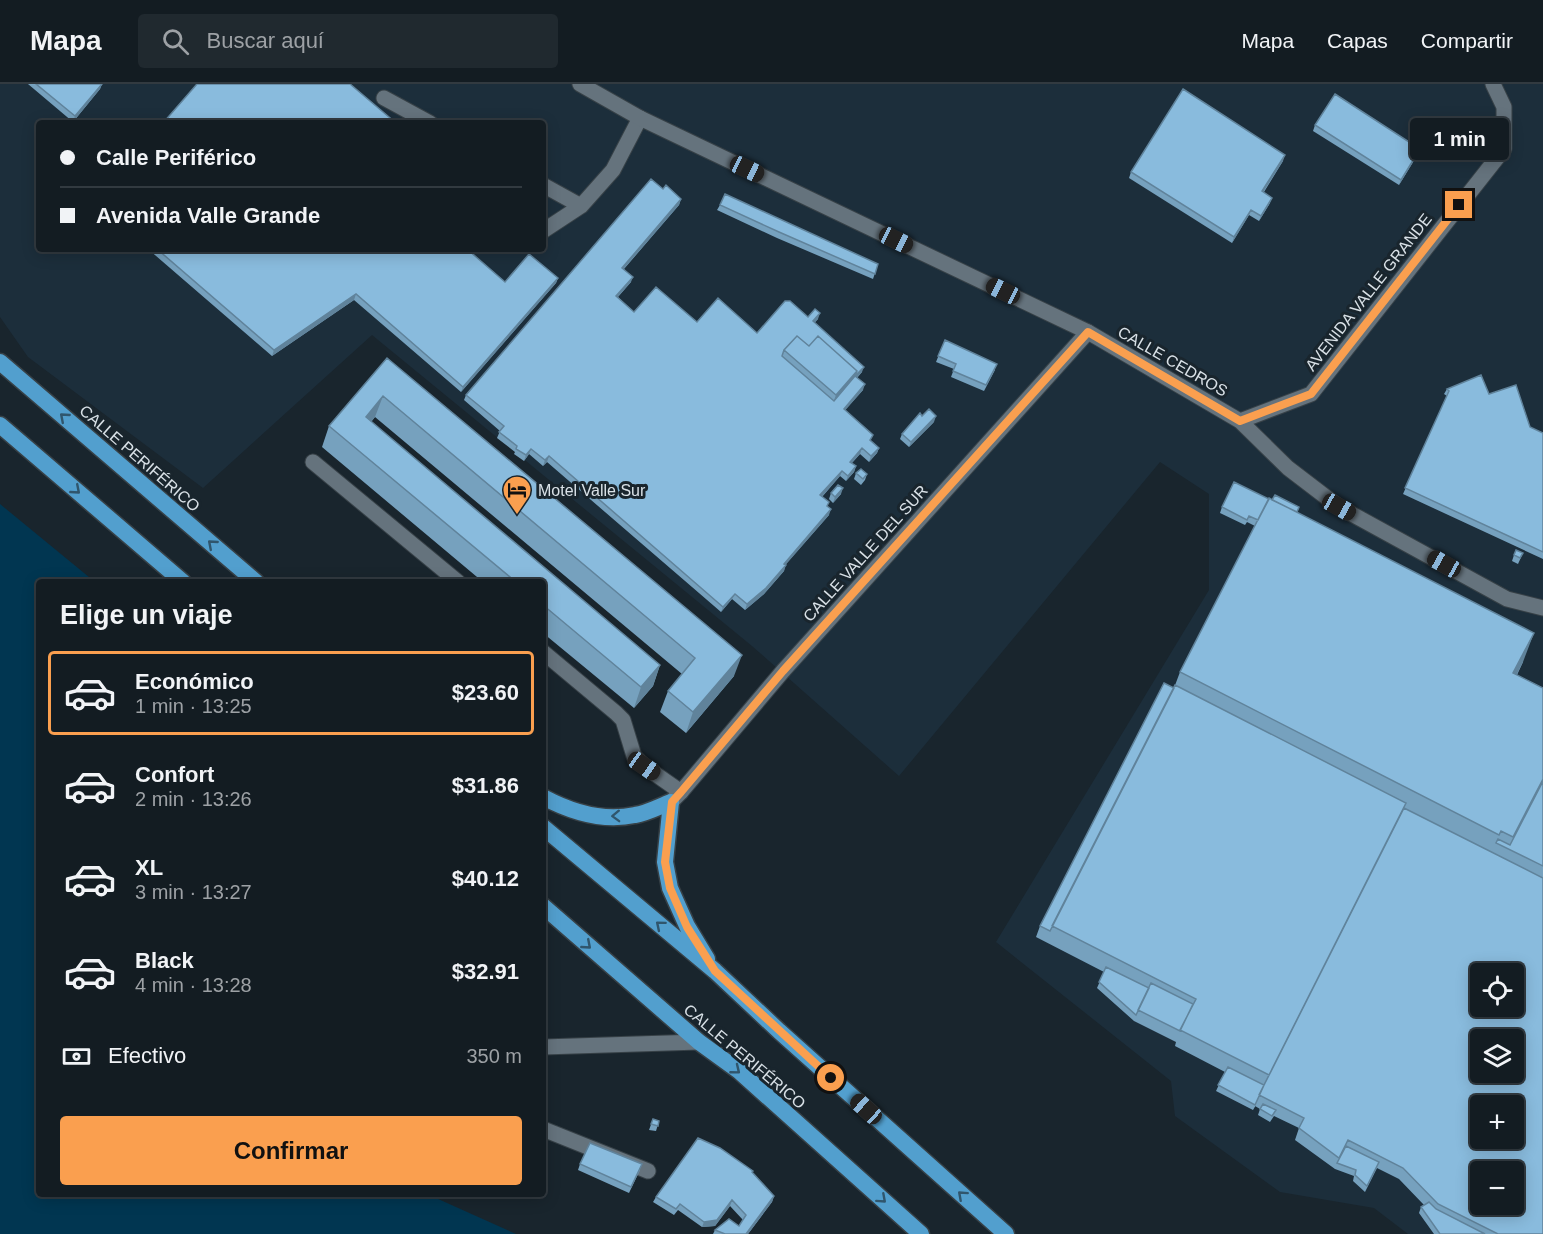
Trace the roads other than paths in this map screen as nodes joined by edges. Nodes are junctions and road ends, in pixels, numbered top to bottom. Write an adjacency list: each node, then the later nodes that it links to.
1 (580, 84): 4 (street, CALLE CEDROS)
2 (1493, 84): 13 (street, AVENIDA VALLE GRANDE)
3 (384, 98): 5 (street)
4 (640, 118): 7 (street); 9 (street, CALLE CEDROS)
5 (424, 120)
6 (546, 187): 7 (street)
7 (581, 206): 8 (street)
8 (546, 229)
9 (1088, 332): 13 (street, CALLE CEDROS); 21 (street, CALLE VALLE DEL SUR)
10 (0, 352): 12 (highway)
11 (0, 362): 12 (highway, CALLE PERIFÉRICO)
12 (16, 376): 17 (highway, CALLE PERIFÉRICO, one-way to 12)
13 (1240, 421): 19 (street, CALLE CEDROS)
14 (0, 424): 16 (highway, one-way to 16)
15 (313, 462): 18 (street)
16 (180, 579)
17 (253, 579)
18 (454, 579)
19 (1543, 608)
20 (546, 655): 21 (street)
21 (676, 797): 22 (highway, one-way to 22); 25 (highway)
22 (546, 798)
23 (546, 830): 25 (highway, one-way to 23)
24 (546, 909): 26 (highway, CALLE PERIFÉRICO, one-way to 26)
25 (715, 971): 31 (highway, one-way to 25)
26 (699, 1042): 27 (street); 30 (highway, CALLE PERIFÉRICO, one-way to 30)
27 (546, 1047)
28 (546, 1130): 29 (street)
29 (648, 1171)
30 (921, 1234)
31 (1006, 1234)

